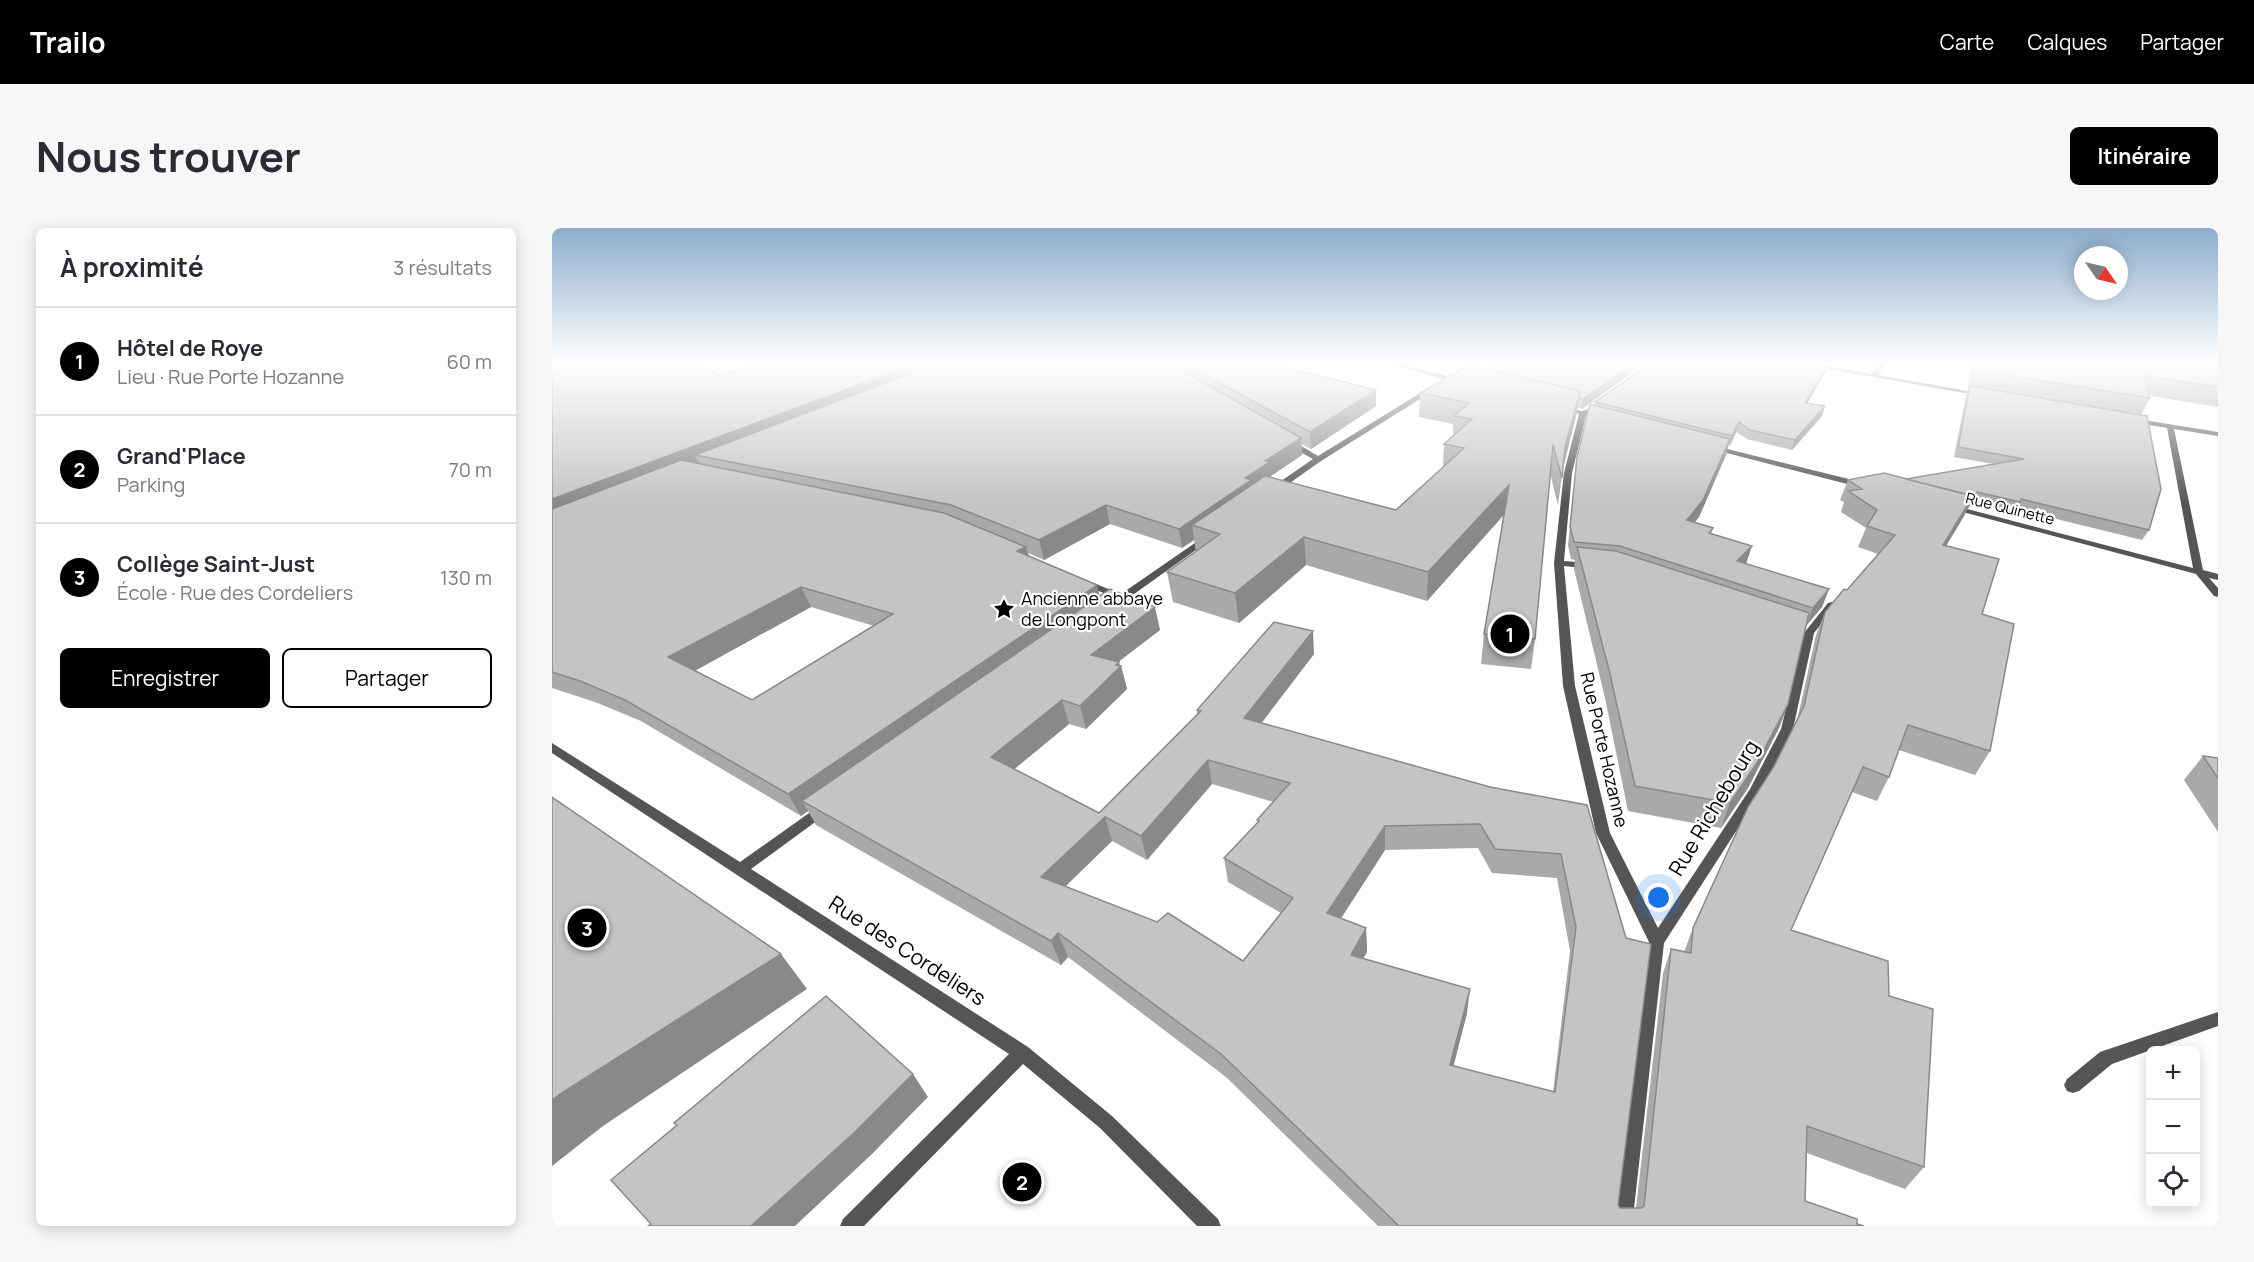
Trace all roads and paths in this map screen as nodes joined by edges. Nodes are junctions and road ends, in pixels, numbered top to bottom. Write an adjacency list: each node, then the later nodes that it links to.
1 (1587, 410): 15 (street, Rue Porte Hozanne)
2 (1395, 411): 10 (street)
3 (1588, 411): 4 (street)
4 (1605, 419)
5 (2126, 419): 6 (street)
6 (2170, 426): 7 (street); 17 (street)
7 (2218, 434)
8 (1278, 436): 10 (street)
9 (1709, 446): 11 (street)
10 (1318, 459): 12 (street)
11 (1869, 487)
12 (1262, 499)
13 (1938, 505): 17 (street, Rue Quinette)
14 (1215, 532): 22 (street)
15 (1559, 563): 16 (street); 27 (street, Rue Porte Hozanne)
16 (1603, 567)
17 (2199, 572): 19 (street, Rue Quinette); 20 (street)
18 (1070, 576): 22 (street)
19 (2218, 577)
20 (2218, 594)
21 (1839, 597): 27 (street, Rue Richebourg)
22 (1122, 598): 23 (street)
23 (1102, 612)
24 (552, 747): 26 (street, Rue des Cordeliers)
25 (829, 806): 26 (street)
26 (741, 869): 29 (street, Rue des Cordeliers)
27 (1657, 942): 33 (street, Rue Richebourg)
28 (2218, 1019): 30 (street)
29 (1022, 1053): 31 (street); 32 (street, Rue des Cordeliers)
30 (2073, 1085)
31 (850, 1226)
32 (1211, 1226)
33 (1623, 1226)

